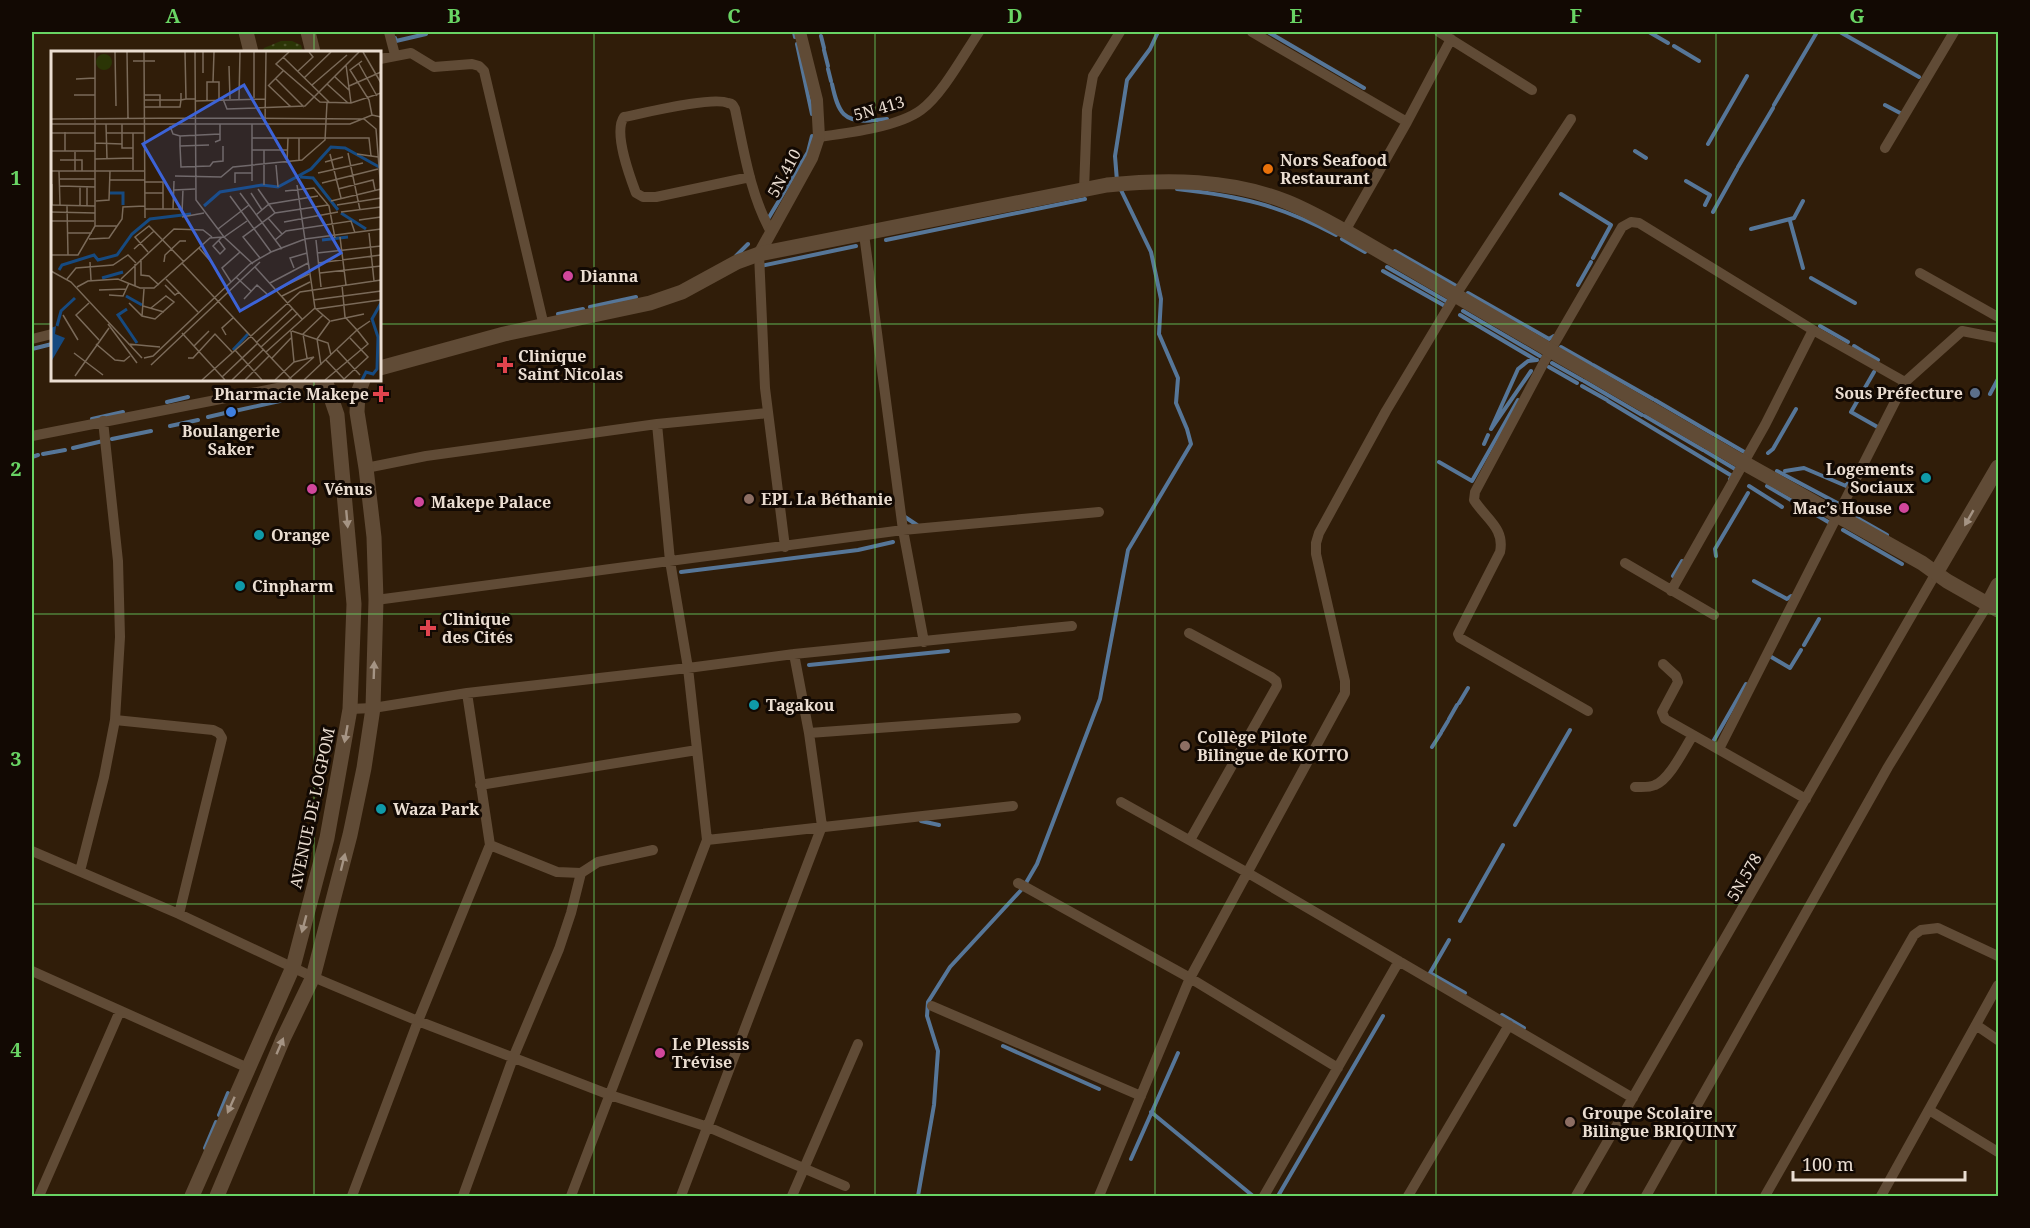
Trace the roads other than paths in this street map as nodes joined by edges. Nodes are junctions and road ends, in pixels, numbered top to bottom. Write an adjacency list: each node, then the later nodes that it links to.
1 (246, 32): 11 (main road)
2 (308, 32): 12 (main road)
3 (390, 32): 13 (street)
4 (800, 32): 18 (street, 5N.410)
5 (979, 32): 18 (street, 5N 413)
6 (1120, 32): 21 (street)
7 (1252, 32): 17 (street)
8 (1439, 32): 10 (street)
9 (1954, 32): 19 (street)
10 (1451, 39): 15 (street); 17 (street)
11 (251, 51)
12 (313, 51)
13 (395, 56): 14 (street); 29 (street)
14 (381, 59)
15 (1532, 90)
16 (1570, 119): 27 (street)
17 (1407, 122): 22 (street)
18 (819, 137): 23 (street, 5N.410)
19 (1885, 148)
20 (750, 177): 20 (street); 23 (street)
21 (1084, 190): 22 (main road); 24 (main road)
22 (1345, 231): 27 (main road)
23 (771, 232): 25 (street, 5N.410)
24 (864, 234): 25 (main road); 49 (street)
25 (759, 254): 29 (main road); 40 (street)
26 (1920, 273): 28 (street)
27 (1455, 296): 34 (main road); 88 (street)
28 (1998, 316)
29 (544, 326): 35 (main road)
30 (1813, 330): 34 (street); 39 (street); 44 (street)
31 (51, 334): 33 (street)
32 (1998, 338): 39 (street)
33 (32, 339)
34 (1550, 351): 44 (main road); 68 (street)
35 (381, 368)
36 (313, 381): 41 (street)
37 (325, 381): 67 (main road, AVENUE DE LOGPOM, one-way to 67)
38 (363, 381): 46 (main road)
39 (1905, 382): 48 (street)
40 (768, 413): 42 (street); 50 (street)
41 (103, 421): 43 (street); 70 (street)
42 (657, 424): 46 (street); 51 (street)
43 (32, 436)
44 (1744, 464): 48 (main road); 55 (street)
45 (1998, 467): 53 (main road, one-way to 53)
46 (366, 468): 56 (main road)
47 (1099, 512): 49 (street)
48 (1837, 516): 53 (main road); 73 (street)
49 (903, 530): 50 (street); 61 (street)
50 (785, 547): 51 (street)
51 (670, 561): 56 (street); 64 (street)
52 (1625, 562): 55 (street)
53 (1936, 573): 57 (main road); 77 (street, 5N.578)
54 (1998, 585): 57 (main road)
55 (1671, 591): 58 (street)
56 (376, 600): 66 (main road, one-way to 56)
57 (1993, 607): 128 (street)
58 (1714, 615)
59 (1072, 626): 61 (street)
60 (1189, 633): 82 (street)
61 (924, 642): 62 (street)
62 (794, 654): 64 (street); 71 (street)
63 (1663, 664): 72 (street)
64 (688, 668): 65 (street); 74 (street)
65 (467, 693): 66 (street); 75 (street)
66 (373, 708): 67 (street); 95 (main road, one-way to 66)
67 (350, 709): 93 (main road, AVENUE DE LOGPOM, one-way to 93)
68 (1588, 711)
69 (1016, 718): 71 (street)
70 (115, 720): 86 (street); 90 (street)
71 (809, 733): 80 (street)
72 (1693, 735): 73 (street); 76 (street)
73 (1719, 749): 77 (street)
74 (697, 750): 75 (street); 81 (street)
75 (480, 785): 83 (street)
76 (1635, 787)
77 (1806, 799): 110 (street, 5N.578)
78 (1121, 802): 82 (street)
79 (1013, 806): 80 (street)
80 (822, 826): 81 (street); 112 (street)
81 (707, 840): 108 (street)
82 (1190, 840): 88 (street)
83 (490, 845): 87 (street); 100 (street)
84 (32, 850): 86 (street)
85 (653, 850): 87 (street)
86 (80, 871): 90 (street)
87 (581, 873): 105 (street)
88 (1248, 873): 92 (street); 96 (street)
89 (1018, 883): 96 (street)
90 (179, 914): 93 (street)
91 (1998, 956): 129 (street)
92 (1399, 961): 101 (street); 107 (street)
93 (292, 967): 95 (street); 106 (main road, AVENUE DE LOGPOM)
94 (32, 971): 99 (street)
95 (314, 976): 100 (street); 118 (main road, one-way to 95)
96 (1190, 978): 107 (street); 109 (street)
97 (1998, 985): 102 (street)
98 (932, 1006): 109 (street)
99 (120, 1011): 106 (street); 116 (street)
100 (418, 1021): 105 (street); 119 (street)
101 (1509, 1025): 110 (street); 126 (street)
102 (1976, 1025): 103 (street); 111 (street)
103 (1998, 1040)
104 (858, 1044): 114 (street)
105 (513, 1058): 108 (street); 120 (street)
106 (248, 1068): 117 (main road, AVENUE DE LOGPOM, one-way to 117)
107 (1338, 1068): 125 (street)
108 (610, 1095): 112 (street); 121 (street)
109 (1141, 1096): 124 (street)
110 (1633, 1098): 127 (street, 5N.578)
111 (1929, 1110): 113 (street); 130 (street)
112 (708, 1127): 114 (street); 122 (street)
113 (1998, 1152)
114 (804, 1168): 115 (street); 123 (street)
115 (845, 1186)
116 (39, 1197)
117 (192, 1197)
118 (217, 1197)
119 (352, 1197)
120 (463, 1197)
121 (571, 1197)
122 (681, 1197)
123 (792, 1197)
124 (1099, 1197)
125 (1264, 1197)
126 (1408, 1197)
127 (1576, 1197)
128 (1646, 1197)
129 (1765, 1197)
130 (1881, 1197)

